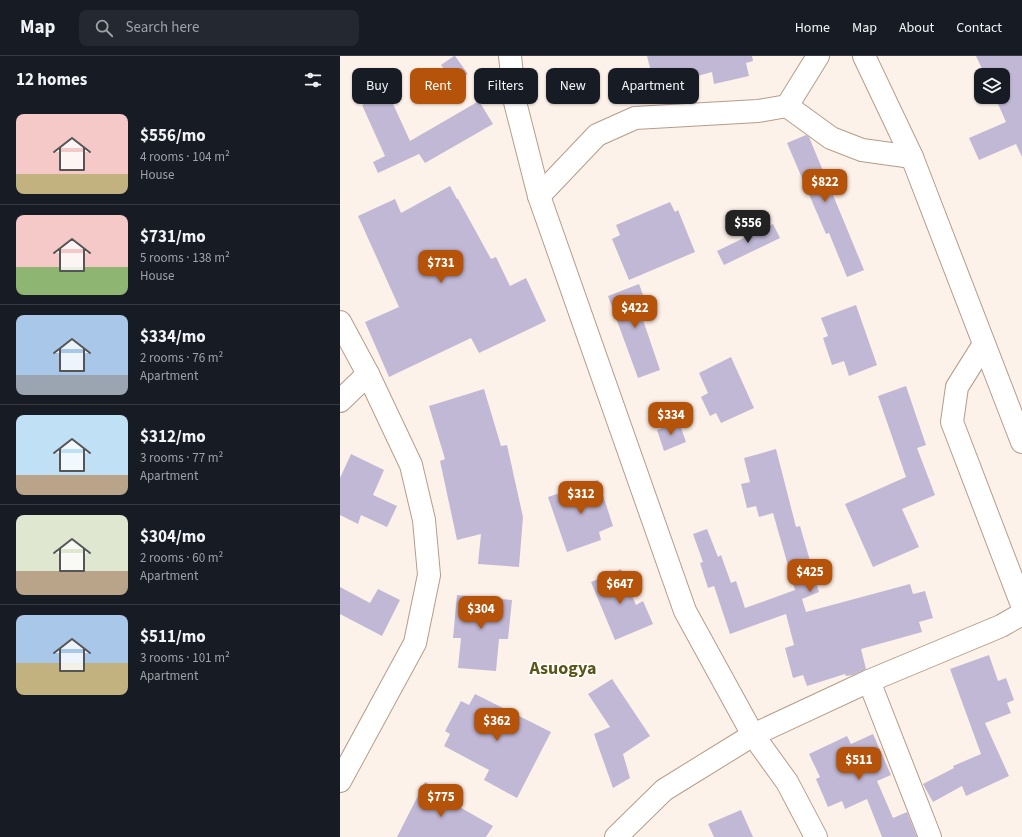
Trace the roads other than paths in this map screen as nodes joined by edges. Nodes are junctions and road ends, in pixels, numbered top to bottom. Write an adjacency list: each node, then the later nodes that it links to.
1 (510, 56): 6 (street)
2 (818, 56): 4 (street)
3 (864, 56): 5 (street)
4 (787, 106): 5 (street); 6 (street)
5 (912, 157): 8 (street)
6 (540, 196): 15 (street)
7 (340, 322): 9 (street)
8 (984, 344): 11 (street); 12 (street)
9 (368, 374): 10 (street); 16 (street)
10 (340, 401)
11 (1022, 442)
12 (1022, 605)
13 (1022, 614): 14 (street)
14 (869, 681): 15 (street); 19 (street)
15 (753, 735): 17 (street); 18 (street)
16 (340, 781)
17 (616, 837)
18 (816, 837)
19 (930, 837)

